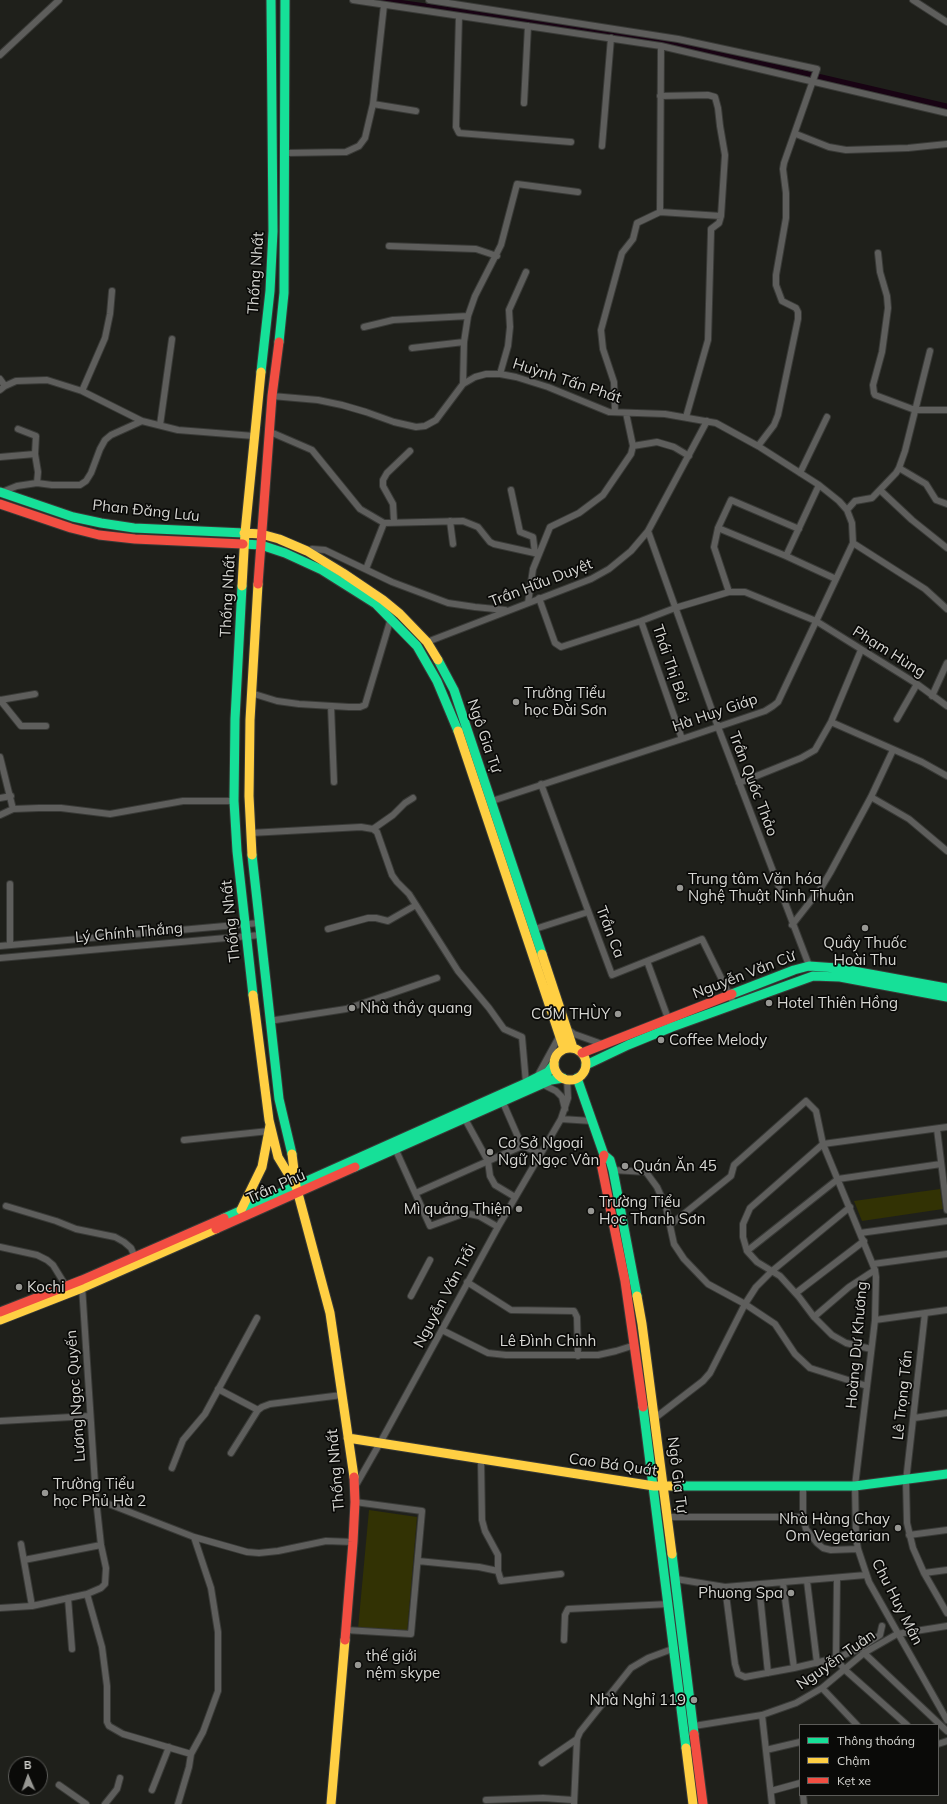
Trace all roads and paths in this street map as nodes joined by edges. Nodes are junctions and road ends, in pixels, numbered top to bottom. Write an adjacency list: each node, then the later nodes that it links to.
1 (59, 0): 13 (street)
2 (271, 0): 28 (main road, Thống Nhất)
3 (285, 0): 24 (main road, Thống Nhất)
4 (352, 0): 7 (street)
5 (429, 0): 14 (street)
6 (913, 0): 9 (street)
7 (384, 5): 8 (street); 17 (street)
8 (459, 16): 10 (street); 21 (street)
9 (947, 22)
10 (528, 26): 11 (street); 16 (street)
11 (611, 38): 12 (street); 23 (street)
12 (661, 46): 14 (street); 15 (street)
13 (0, 55)
14 (813, 79): 19 (street); 20 (street)
15 (660, 96): 26 (street); 27 (street)
16 (524, 103)
17 (373, 104): 18 (street); 24 (street)
18 (416, 111)
19 (947, 113)
20 (796, 134): 22 (street); 61 (street)
21 (571, 142)
22 (947, 144)
23 (602, 146)
24 (285, 153): 29 (main road, Thống Nhất)
25 (578, 192): 32 (street)
26 (660, 212): 27 (street); 50 (street)
27 (721, 216): 52 (street)
28 (273, 231): 29 (main road); 46 (main road, Thống Nhất)
29 (285, 231): 47 (main road, Thống Nhất)
30 (389, 246): 32 (street)
31 (878, 253): 48 (street)
32 (497, 256): 35 (street)
33 (526, 272): 41 (street)
34 (112, 291): 45 (street)
35 (468, 316): 36 (street); 38 (street)
36 (364, 327)
37 (172, 339): 56 (street)
38 (464, 342): 39 (street); 43 (street)
39 (412, 348)
40 (930, 352): 48 (street)
41 (500, 374): 43 (street, Huỳnh Tấn Phát); 50 (street, Huỳnh Tấn Phát)
42 (0, 379): 44 (street)
43 (463, 384): 47 (street, Huỳnh Tấn Phát)
44 (2, 388): 45 (street)
45 (82, 391): 54 (street)
46 (258, 395): 47 (main road); 59 (main road, Thống Nhất)
47 (272, 396): 58 (main road, Thống Nhất)
48 (915, 410): 49 (street); 66 (street)
49 (947, 410)
50 (615, 412): 51 (street, Huỳnh Tấn Phát)
51 (626, 413): 52 (street, Huỳnh Tấn Phát); 60 (street)
52 (686, 417): 55 (street, Huỳnh Tấn Phát)
53 (827, 417): 67 (street)
54 (142, 421): 56 (street); 68 (street)
55 (707, 421): 61 (street, Huỳnh Tấn Phát); 65 (street, Trần Hữu Duyệt)
56 (160, 425): 59 (street)
57 (18, 429): 63 (street)
58 (268, 431): 78 (street); 83 (main road, Thống Nhất)
59 (254, 436): 82 (main road, Thống Nhất)
60 (633, 446): 65 (street); 90 (street)
61 (758, 446): 67 (street, Huỳnh Tấn Phát)
62 (410, 451): 77 (street)
63 (35, 454): 64 (street); 68 (street)
64 (0, 456)
65 (689, 456): 81 (street, Trần Hữu Duyệt)
66 (899, 468): 71 (street); 74 (street)
67 (800, 473): 69 (street, Huỳnh Tấn Phát)
68 (37, 483): 72 (street)
69 (819, 485): 75 (street, Huỳnh Tấn Phát); 80 (street)
70 (511, 490): 90 (street)
71 (880, 490): 75 (street); 88 (street)
72 (1, 492): 82 (main road, Phan Đăng Lưu)
73 (0, 504): 85 (main road, Phan Đăng Lưu)
74 (947, 504)
75 (847, 510): 84 (street, Huỳnh Tấn Phát)
76 (450, 521): 77 (street); 86 (street); 90 (street)
77 (394, 522): 78 (street)
78 (384, 523): 92 (street)
79 (718, 528): 80 (street); 91 (street); 94 (street)
80 (799, 529): 91 (street)
81 (648, 531): 95 (street, Trần Hữu Duyệt); 97 (street, Trần Quốc Thảo)
82 (245, 533): 83 (main road, Ngô Gia Tự); 85 (main road, Thống Nhất)
83 (261, 534): 87 (main road, Thống Nhất); 89 (main road, Ngô Gia Tự)
84 (853, 543): 93 (street, Hà Huy Giáp); 98 (street)
85 (245, 544): 87 (main road, Phan Đăng Lưu); 114 (main road, Thống Nhất)
86 (453, 544)
87 (261, 545): 100 (main road, Ngô Gia Tự); 108 (main road, Thống Nhất)
88 (947, 548)
89 (307, 552): 92 (street); 103 (main road, Ngô Gia Tự)
90 (537, 553): 96 (street)
91 (786, 556): 93 (street)
92 (366, 569): 99 (street)
93 (836, 579): 102 (street, Hà Huy Giáp)
94 (729, 592): 97 (street); 102 (street, Phạm Hùng)
95 (539, 598): 96 (street, Trần Hữu Duyệt); 101 (street)
96 (528, 603): 99 (street, Trần Hữu Duyệt)
97 (675, 608): 101 (street); 119 (street, Trần Quốc Thảo)
98 (947, 609)
99 (506, 610): 103 (street, Trần Hữu Duyệt)
100 (391, 618): 104 (main road, Ngô Gia Tự); 112 (street)
101 (642, 621): 122 (street, Thái Thị Bôi)
102 (816, 621): 105 (street, Phạm Hùng); 119 (street, Hà Huy Giáp)
103 (427, 642): 104 (main road); 120 (main road, Ngô Gia Tự)
104 (417, 646): 121 (main road, Ngô Gia Tự)
105 (861, 650): 107 (street, Phạm Hùng); 117 (street)
106 (947, 663): 110 (street)
107 (917, 684): 110 (street, Phạm Hùng); 115 (street)
108 (251, 693): 112 (street); 116 (main road, Thống Nhất)
109 (35, 694): 111 (street)
110 (932, 696): 113 (street, Phạm Hùng)
111 (0, 700): 118 (street)
112 (331, 706): 126 (street)
113 (947, 706)
114 (235, 719): 116 (main road); 133 (main road, Thống Nhất)
115 (897, 719)
116 (250, 720): 140 (main road, Thống Nhất)
117 (831, 722): 123 (street); 127 (street)
118 (46, 726)
119 (718, 727): 122 (street, Hà Huy Giáp); 127 (street, Trần Quốc Thảo)
120 (467, 728): 121 (main road); 134 (main road, Ngô Gia Tự)
121 (457, 732): 135 (main road, Ngô Gia Tự)
122 (682, 739): 128 (street, Hà Huy Giáp)
123 (893, 750): 125 (street); 130 (street)
124 (0, 757): 129 (street)
125 (947, 776)
126 (334, 782)
127 (739, 783): 149 (street, Trần Quốc Thảo)
128 (542, 784): 134 (street, Hà Huy Giáp); 146 (street, Trần Ca)
129 (11, 796): 131 (street); 136 (street)
130 (871, 797): 141 (street); 149 (street)
131 (0, 798)
132 (412, 798): 138 (street)
133 (234, 801): 136 (street); 139 (main road, Thống Nhất)
134 (492, 801): 135 (main road); 142 (main road, Ngô Gia Tự)
135 (481, 805): 143 (main road, Ngô Gia Tự)
136 (13, 809): 137 (street)
137 (0, 815)
138 (373, 829): 140 (street); 145 (street)
139 (236, 833): 140 (main road); 148 (main road, Thống Nhất)
140 (250, 833): 147 (main road, Thống Nhất)
141 (947, 851)
142 (511, 857): 143 (main road); 151 (main road, Ngô Gia Tự)
143 (501, 860): 151 (main road, Ngô Gia Tự)
144 (10, 884): 155 (street)
145 (416, 905): 150 (street); 179 (street)
146 (588, 912): 151 (street); 159 (street, Trần Ca)
147 (259, 923): 148 (street, Lý Chính Thắng); 152 (main road, Thống Nhất)
148 (246, 924): 153 (main road, Thống Nhất); 154 (street, Lý Chính Thắng)
149 (792, 925): 161 (street, Trần Quốc Thảo)
150 (328, 929)
151 (530, 930): 160 (main road, Ngô Gia Tự)
152 (260, 935): 153 (street, Lý Chính Thắng); 169 (main road, Thống Nhất)
153 (248, 936): 157 (street, Lý Chính Thắng); 168 (main road, Thống Nhất)
154 (99, 937): 155 (street, Lý Chính Thắng); 157 (street)
155 (10, 945): 156 (street, Lý Chính Thắng)
156 (0, 946)
157 (100, 949): 158 (street, Lý Chính Thắng)
158 (0, 958)
159 (647, 960): 165 (street, Trần Ca); 170 (street)
160 (542, 966): 171 (main road, Ngô Gia Tự); 172 (main road, Ngô Gia Tự)
161 (810, 966): 162 (street, Trần Quốc Thảo); 164 (main road, Nguyễn Văn Cừ); 165 (main road, Nguyễn Văn Cừ)
162 (813, 976): 166 (main road, Nguyễn Văn Cừ); 167 (main road, Nguyễn Văn Cừ)
163 (437, 978): 169 (street)
164 (947, 988)
165 (730, 995): 167 (street, Trần Ca); 170 (main road, Nguyễn Văn Cừ)
166 (947, 997)
167 (734, 1004): 170 (main road, Nguyễn Văn Cừ)
168 (256, 1021): 169 (main road); 186 (main road, Thống Nhất)
169 (269, 1021): 182 (main road, Thống Nhất)
170 (670, 1023): 173 (main road, Nguyễn Văn Cừ); 176 (main road, Nguyễn Văn Cừ)
171 (567, 1028): 173 (street); 174 (main road, Ngô Gia Tự)
172 (560, 1035): 174 (main road, Ngô Gia Tự); 178 (street)
173 (604, 1044): 174 (main road, Nguyễn Văn Cừ)
174 (573, 1050): 175 (main road); 176 (main road)
175 (554, 1064): 177 (main road); 178 (main road, Trần Phú)
176 (586, 1065): 177 (main road)
177 (569, 1079): 178 (main road, Trần Phú); 181 (street, Nguyễn Văn Trỗi); 185 (main road, Ngô Gia Tự)
178 (540, 1081): 179 (main road, Trần Phú); 180 (main road, Trần Phú); 181 (street)
179 (526, 1083): 180 (main road, Trần Phú)
180 (501, 1099): 183 (main road, Trần Phú); 191 (main road, Trần Phú); 192 (street)
181 (565, 1110): 184 (street, Nguyễn Văn Trỗi)
182 (282, 1118): 186 (main road); 199 (main road, Thống Nhất)
183 (465, 1119): 191 (main road, Trần Phú); 195 (street)
184 (560, 1119): 185 (street); 193 (street, Nguyễn Văn Trỗi)
185 (592, 1121): 194 (main road, Ngô Gia Tự)
186 (269, 1125): 189 (street); 199 (main road, Thống Nhất); 204 (main road)
187 (947, 1127): 188 (street)
188 (937, 1129): 190 (street); 196 (street)
189 (184, 1140)
190 (823, 1144): 198 (street, Hoàng Dư Khương); 207 (street, Hoàng Dư Khương); 212 (street)
191 (394, 1146): 199 (main road, Trần Phú); 200 (street)
192 (522, 1146): 193 (street); 195 (street)
193 (540, 1153): 201 (street, Nguyễn Văn Trỗi)
194 (604, 1155): 197 (main road, Ngô Gia Tự); 233 (main road, Ngô Gia Tự)
195 (488, 1161): 200 (street); 201 (street)
196 (941, 1164): 198 (street); 205 (street)
197 (613, 1170): 207 (street); 232 (main road, Ngô Gia Tự)
198 (838, 1179): 203 (street, Hoàng Dư Khương); 212 (street)
199 (297, 1189): 204 (main road, Trần Phú); 219 (main road, Trần Phú); 238 (main road, Thống Nhất)
200 (416, 1193): 208 (street)
201 (515, 1197): 208 (street, Nguyễn Văn Trỗi)
202 (6, 1206): 214 (street)
203 (850, 1207): 209 (street, Hoàng Dư Khương); 217 (street)
204 (241, 1210): 214 (main road, Trần Phú)
205 (947, 1210)
206 (947, 1221): 209 (street)
207 (670, 1225): 223 (street)
208 (498, 1227): 218 (street, Nguyễn Văn Trỗi)
209 (860, 1233): 210 (street, Hoàng Dư Khương)
210 (864, 1241): 216 (street, Hoàng Dư Khương); 221 (street)
211 (0, 1247): 220 (street)
212 (747, 1251): 217 (street)
213 (947, 1254): 216 (street)
214 (135, 1257): 219 (main road, Trần Phú)
215 (430, 1260): 222 (street)
216 (874, 1267): 227 (street); 230 (street, Hoàng Dư Khương)
217 (772, 1271): 221 (street); 223 (street)
218 (467, 1282): 231 (street, Nguyễn Văn Trỗi); 235 (street)
219 (82, 1284): 220 (main road, Trần Phú); 229 (main road, Trần Phú); 241 (street, Lương Ngọc Quyến)
220 (66, 1286): 225 (main road, Trần Phú)
221 (796, 1293): 227 (street)
222 (411, 1296)
223 (745, 1304): 236 (street); 242 (street)
224 (947, 1310): 226 (street)
225 (0, 1312)
226 (925, 1313): 230 (street); 243 (street, Lê Trọng Tấn)
227 (814, 1317): 234 (street)
228 (257, 1318): 237 (street)
229 (0, 1320)
230 (875, 1320): 234 (street, Hoàng Dư Khương)
231 (442, 1330): 235 (street, Lê Đình Chinh); 247 (street, Nguyễn Văn Trỗi)
232 (645, 1343): 233 (main road); 242 (main road, Ngô Gia Tự)
233 (635, 1345): 235 (street, Lê Đình Chinh); 245 (main road, Ngô Gia Tự)
234 (871, 1349): 236 (street, Hoàng Dư Khương)
235 (578, 1356)
236 (867, 1386): 255 (street, Hoàng Dư Khương)
237 (218, 1389): 239 (street); 250 (street)
238 (342, 1395): 239 (street); 246 (main road, Thống Nhất)
239 (258, 1410): 248 (street)
240 (947, 1413): 243 (street)
241 (90, 1416): 244 (street); 258 (street, Lương Ngọc Quyến)
242 (655, 1418): 245 (main road); 254 (main road, Ngô Gia Tự)
243 (914, 1418): 252 (street, Lê Trọng Tấn)
244 (0, 1421)
245 (646, 1425): 253 (main road, Ngô Gia Tự)
246 (348, 1438): 247 (main road, Cao Bá Quát); 256 (main road, Thống Nhất)
247 (380, 1443): 249 (main road, Cao Bá Quát); 256 (street, Nguyễn Văn Trỗi)
248 (231, 1453)
249 (481, 1459): 253 (main road, Cao Bá Quát); 272 (street)
250 (172, 1468)
251 (947, 1474): 252 (main road, Cao Bá Quát)
252 (906, 1481): 255 (main road, Cao Bá Quát); 263 (street, Lê Trọng Tấn)
253 (654, 1486): 254 (main road, Cao Bá Quát); 276 (main road, Ngô Gia Tự)
254 (664, 1486): 257 (main road, Cao Bá Quát); 260 (main road, Ngô Gia Tự)
255 (855, 1486): 257 (main road, Cao Bá Quát); 268 (street, Chu Huy Mân)
256 (355, 1487): 259 (main road, Thống Nhất)
257 (803, 1487): 261 (street)
258 (96, 1499): 264 (street); 267 (street, Lương Ngọc Quyến)
259 (356, 1502): 265 (main road, Thống Nhất); 270 (street)
260 (668, 1517): 261 (street); 277 (main road, Ngô Gia Tự)
261 (803, 1517): 268 (street)
262 (947, 1530): 263 (street)
263 (909, 1535): 273 (street, Lê Trọng Tấn)
264 (194, 1537): 265 (street); 314 (street)
265 (353, 1542): 291 (main road, Thống Nhất)
266 (21, 1544): 269 (street)
267 (101, 1545): 269 (street); 283 (street, Lương Ngọc Quyến)
268 (858, 1549): 275 (street, Chu Huy Mân)
269 (24, 1560): 286 (street)
270 (418, 1561): 272 (street); 291 (street)
271 (947, 1570): 273 (street)
272 (498, 1571): 274 (street)
273 (924, 1573): 288 (street, Lê Trọng Tấn)
274 (561, 1574)
275 (866, 1575): 278 (street); 292 (street, Chu Huy Mân)
276 (666, 1576): 277 (main road); 285 (main road, Ngô Gia Tự)
277 (676, 1579): 282 (street); 294 (main road, Ngô Gia Tự)
278 (837, 1579): 279 (street); 297 (street)
279 (807, 1581): 280 (street); 298 (street)
280 (783, 1583): 281 (street); 299 (street)
281 (759, 1585): 282 (street); 301 (street)
282 (725, 1587): 301 (street)
283 (88, 1594): 284 (street); 312 (street)
284 (68, 1598): 286 (street); 295 (street)
285 (670, 1604): 293 (street); 294 (main road, Ngô Gia Tự)
286 (32, 1606): 287 (street)
287 (0, 1608)
288 (947, 1614)
289 (882, 1626): 297 (street)
290 (947, 1626): 292 (street, Nguyễn Tuân)
291 (346, 1630): 327 (main road, Thống Nhất)
292 (898, 1634): 296 (street, Nguyễn Tuân); 304 (street, Chu Huy Mân)
293 (564, 1640)
294 (679, 1648): 307 (main road, Ngô Gia Tự); 308 (main road, Ngô Gia Tự); 310 (street)
295 (72, 1650)
296 (864, 1653): 300 (street, Nguyễn Tuân); 309 (street)
297 (836, 1658): 298 (street); 300 (street)
298 (817, 1663): 299 (street)
299 (794, 1668): 301 (street)
300 (844, 1669): 302 (street, Nguyễn Tuân); 306 (street)
301 (768, 1673)
302 (822, 1688): 303 (street, Nguyễn Tuân); 305 (street)
303 (762, 1715): 307 (street, Nguyễn Tuân); 313 (street)
304 (947, 1720)
305 (855, 1724)
306 (906, 1724)
307 (694, 1726): 308 (main road); 329 (main road, Ngô Gia Tự)
308 (684, 1727): 328 (main road, Ngô Gia Tự)
309 (947, 1731)
310 (578, 1739): 315 (street); 323 (street)
311 (799, 1742): 313 (street)
312 (169, 1747): 314 (street); 319 (street)
313 (766, 1750): 320 (street)
314 (191, 1754): 326 (street)
315 (542, 1763)
316 (120, 1778): 325 (street)
317 (799, 1783): 320 (street)
318 (59, 1785): 324 (street)
319 (152, 1790)
320 (771, 1792): 330 (street)
321 (486, 1800): 322 (street)
322 (549, 1801): 323 (street)
323 (573, 1802)
324 (86, 1804)
325 (105, 1804)
326 (178, 1804)
327 (331, 1804)
328 (693, 1804)
329 (703, 1804)
330 (772, 1804)

